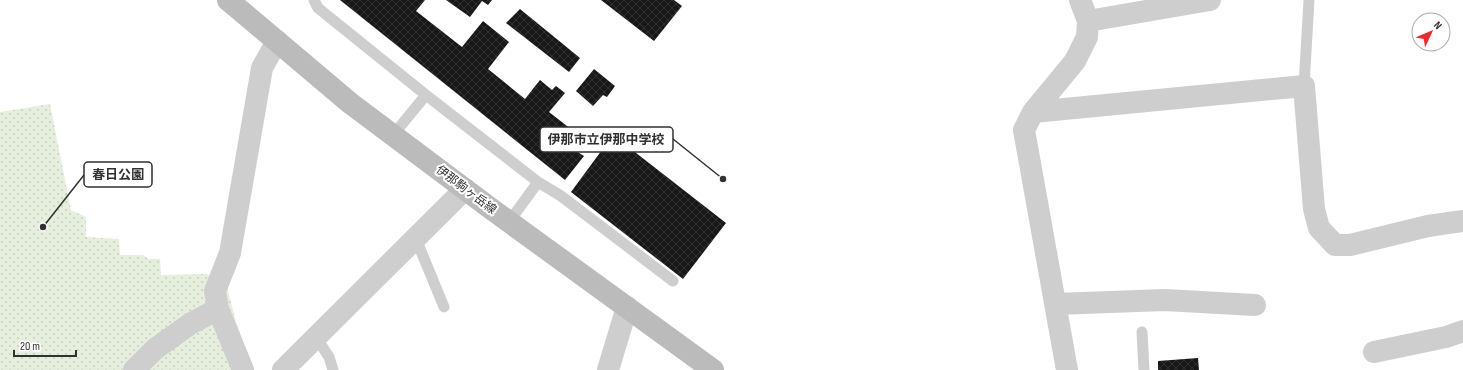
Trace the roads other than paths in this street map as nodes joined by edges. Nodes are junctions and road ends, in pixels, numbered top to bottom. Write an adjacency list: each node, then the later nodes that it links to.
1 (228, 0): 7 (main road, 伊那駒ヶ岳線)
2 (314, 0): 9 (lane)
3 (1080, 0): 6 (street)
4 (1210, 0): 6 (street)
5 (1309, 0): 8 (lane)
6 (1088, 21): 10 (street)
7 (277, 41): 11 (main road, 伊那駒ヶ岳線); 22 (street)
8 (1304, 86): 10 (street); 14 (street)
9 (426, 95): 11 (lane); 12 (lane)
10 (1033, 112): 18 (street)
11 (393, 135): 13 (main road, 伊那駒ヶ岳線)
12 (538, 182): 15 (lane); 17 (lane)
13 (465, 189): 15 (main road, 伊那駒ヶ岳線); 16 (street)
14 (1463, 221)
15 (509, 222): 21 (main road, 伊那駒ヶ岳線)
16 (416, 239): 20 (lane); 25 (street)
17 (673, 281)
18 (1056, 304): 19 (street); 33 (street)
19 (1255, 305)
20 (444, 307)
21 (627, 307): 31 (street); 32 (main road, 伊那駒ヶ岳線)
22 (218, 309): 27 (street); 28 (street)
23 (1463, 331): 26 (street)
24 (1142, 332): 34 (lane)
25 (316, 337): 29 (street); 30 (lane)
26 (1374, 352)
27 (134, 370)
28 (243, 370)
29 (283, 370)
30 (332, 370)
31 (608, 370)
32 (713, 370)
33 (1067, 370)
34 (1144, 370)

